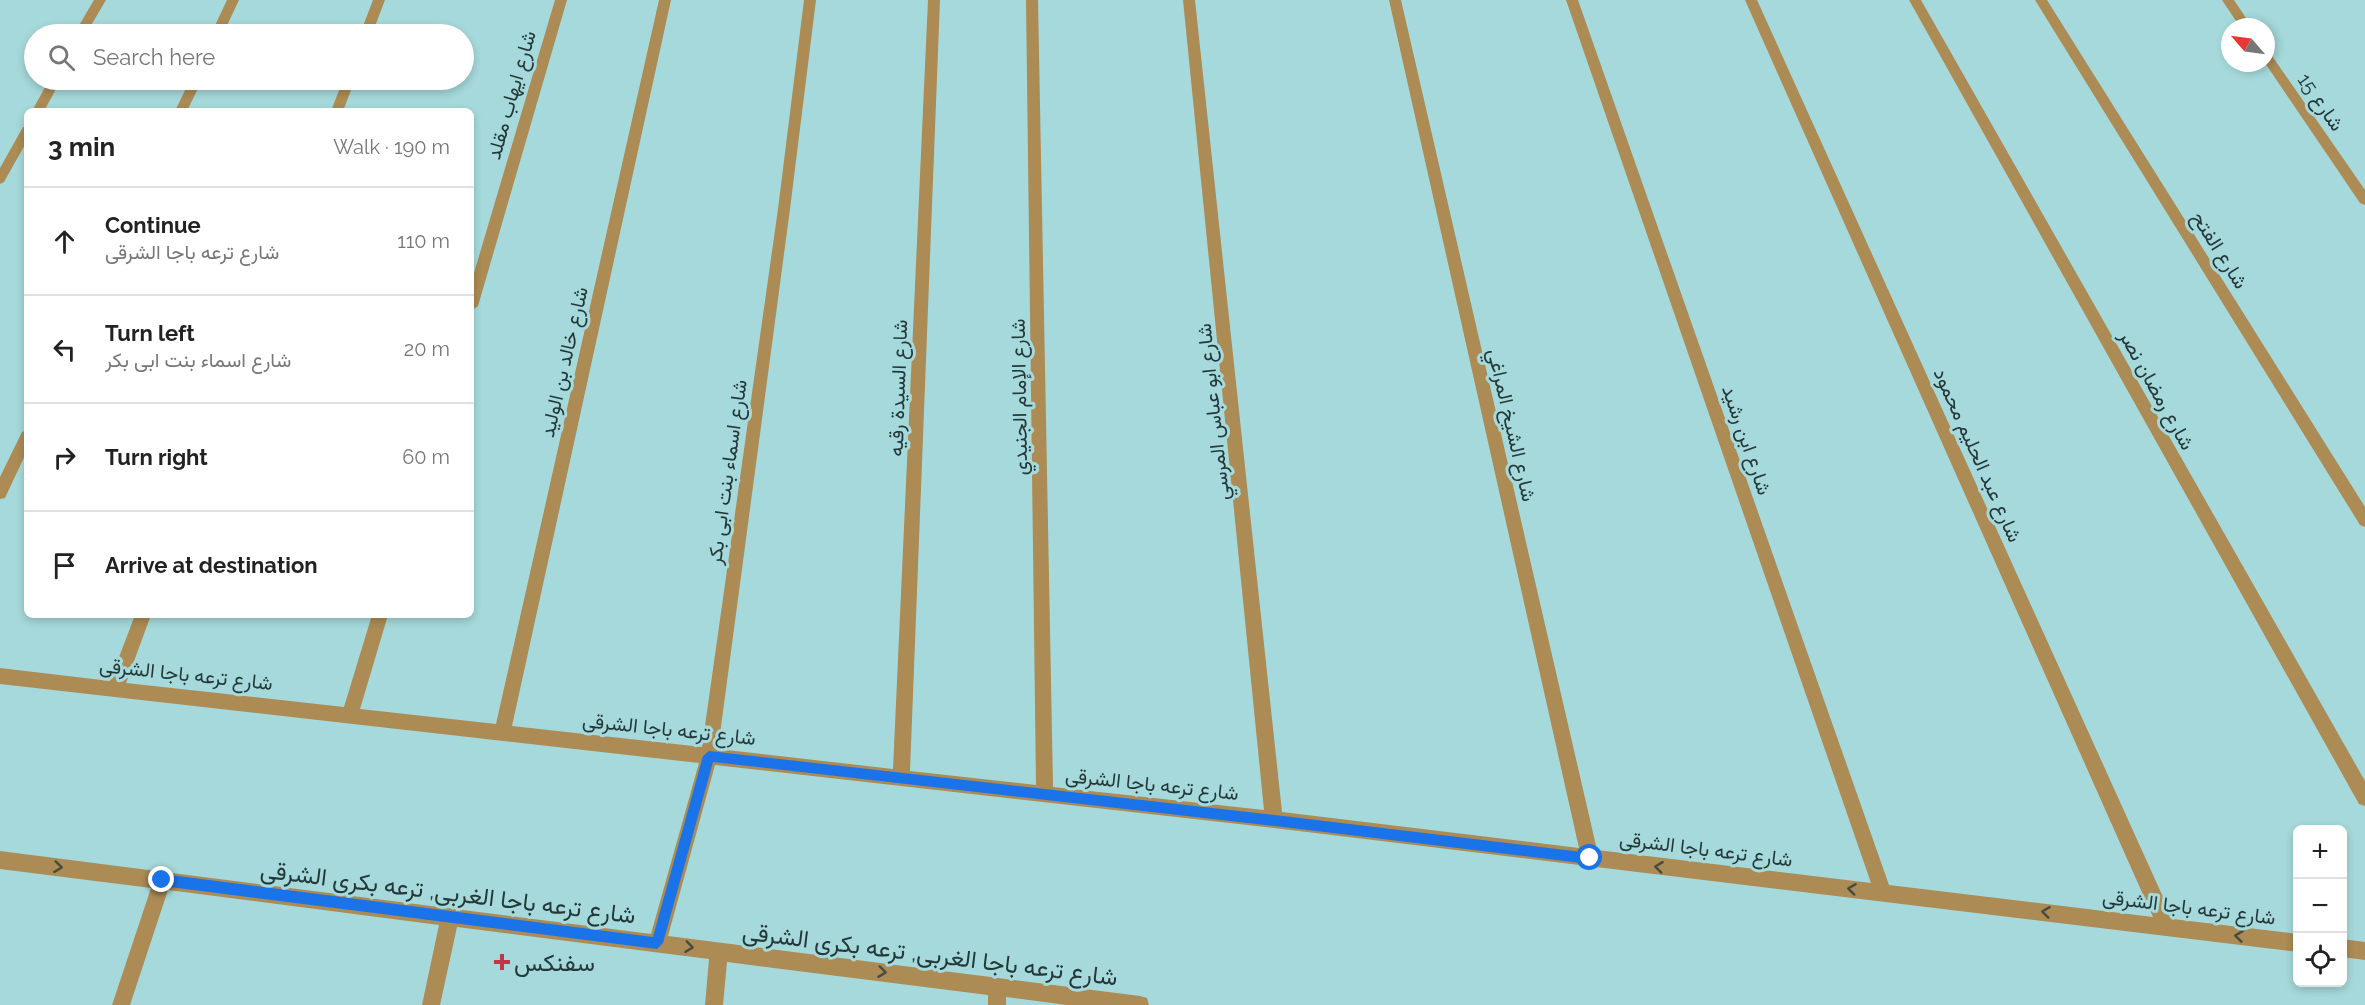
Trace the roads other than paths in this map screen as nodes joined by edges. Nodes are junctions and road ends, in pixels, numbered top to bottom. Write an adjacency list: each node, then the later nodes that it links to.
1 (100, 0): 17 (street)
2 (233, 0): 18 (street)
3 (380, 0): 19 (street)
4 (561, 0): 30 (street, شارع ايهاب مقلد)
5 (665, 0): 39 (street, شارع خالد بن الوليد)
6 (810, 0): 40 (street, شارع اسماء بنت ابى بكر)
7 (934, 0): 41 (street, شارع السيدة رقيه)
8 (1032, 0): 42 (street, شارع الإمام الجنيدي)
9 (1189, 0): 44 (street, شارع ابو عباس المرسي)
10 (1395, 0): 45 (street, شارع الشيخ المراغي)
11 (1572, 0): 48 (street, شارع ابن رشيد)
12 (1751, 0): 50 (street, شارع عبد الحليم محمود)
13 (1915, 0): 43 (street, شارع رمضان نصر)
14 (2042, 0): 33 (street, شارع الفتح)
15 (2228, 0): 16 (street)
16 (2240, 18)
17 (86, 24)
18 (222, 24)
19 (370, 24)
20 (2275, 69): 29 (street, شارع 15)
21 (50, 90): 24 (street)
22 (191, 90): 25 (street)
23 (345, 90): 26 (street)
24 (40, 108)
25 (182, 108)
26 (338, 108)
27 (24, 135): 28 (street)
28 (0, 179)
29 (2365, 200)
30 (474, 296)
31 (24, 442): 32 (street)
32 (0, 493)
33 (2365, 520)
34 (142, 618): 37 (street)
35 (379, 618): 38 (street)
36 (0, 676): 37 (street, شارع ترعه باجا الشرقى)
37 (115, 689): 38 (street, شارع ترعه باجا الشرقى)
38 (350, 716): 39 (street, شارع ترعه باجا الشرقى)
39 (502, 733): 40 (street, شارع ترعه باجا الشرقى)
40 (709, 756): 41 (street, شارع ترعه باجا الشرقى); 52 (street, شارع اسماء بنت ابى بكر)
41 (901, 778): 42 (street, شارع ترعه باجا الشرقى)
42 (1045, 794): 44 (street, شارع ترعه باجا الشرقى)
43 (2365, 798)
44 (1275, 820): 45 (street, شارع ترعه باجا الشرقى)
45 (1590, 858): 48 (street, شارع ترعه باجا الشرقى, one-way to 45)
46 (0, 860): 47 (street, شارع ترعه باجا الغربى, ترعه بكرى الشرقى, one-way to 47)
47 (162, 880): 49 (street, شارع ترعه باجا الغربى, ترعه بكرى الشرقى); 57 (street)
48 (1883, 893): 50 (street, شارع ترعه باجا الشرقى, one-way to 48)
49 (450, 917): 52 (street, شارع ترعه باجا الغربى, ترعه بكرى الشرقى); 58 (street)
50 (2167, 927): 51 (street, شارع ترعه باجا الشرقى, one-way to 50)
51 (2293, 941)
52 (657, 943): 54 (street, شارع ترعه باجا الغربى, ترعه بكرى الشرقى, one-way to 54)
53 (2347, 949): 55 (street)
54 (719, 951): 56 (street, شارع ترعه باجا الغربى, ترعه بكرى الشرقى, one-way to 56); 59 (street)
55 (2365, 951)
56 (997, 996): 60 (street, شارع ترعه باجا الغربى, ترعه بكرى الشرقى)
57 (121, 1005)
58 (431, 1005)
59 (714, 1005)
60 (1140, 1005)

